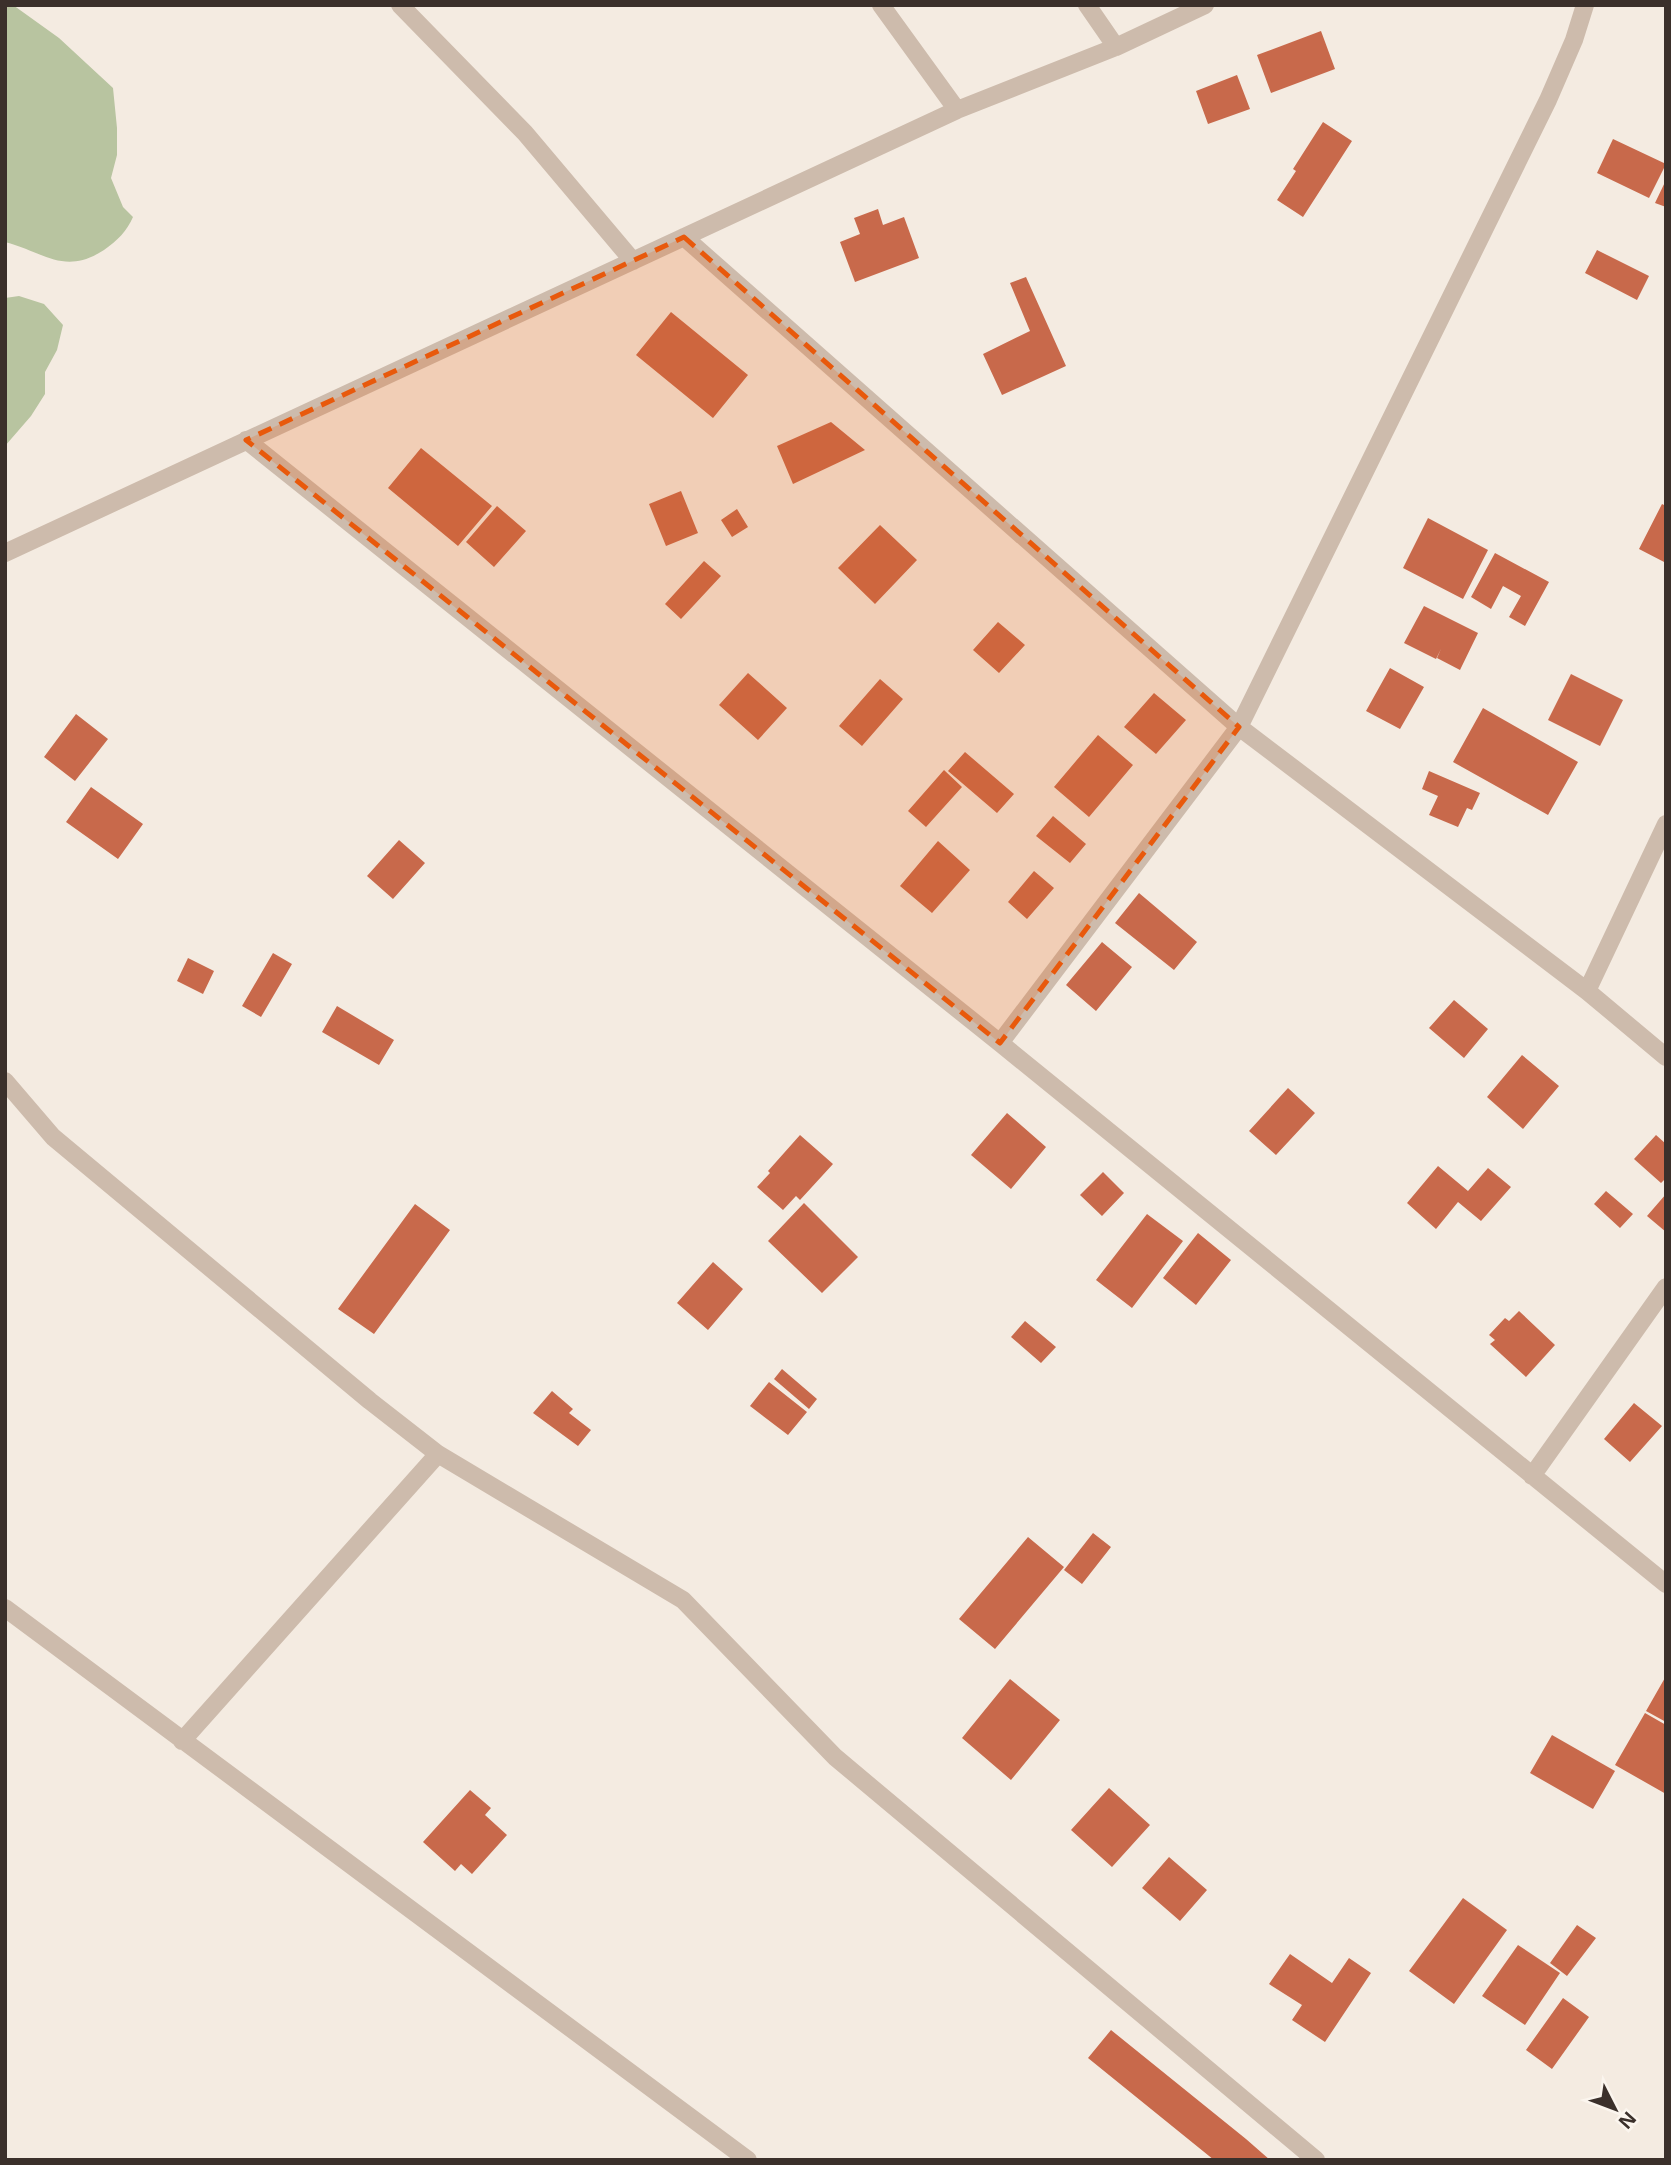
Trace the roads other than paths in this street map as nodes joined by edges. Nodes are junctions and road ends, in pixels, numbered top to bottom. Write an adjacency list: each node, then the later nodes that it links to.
1 (400, 5): 9 (street)
2 (881, 5): 7 (street)
3 (1087, 5): 6 (street)
4 (1205, 5): 6 (street)
5 (1585, 5): 12 (street)
6 (1116, 47): 7 (street)
7 (957, 110): 8 (street)
8 (684, 237): 9 (street); 12 (street)
9 (633, 261): 10 (street)
10 (246, 440): 11 (street); 15 (street)
11 (5, 553)
12 (1239, 727): 14 (street); 15 (street)
13 (1666, 824): 14 (street)
14 (1587, 991): 16 (street)
15 (1000, 1043): 20 (street)
16 (1666, 1057)
17 (5, 1081): 19 (street)
18 (1666, 1287): 20 (street)
19 (438, 1454): 23 (street); 25 (street)
20 (1532, 1476): 21 (street)
21 (1666, 1584)
22 (5, 1608): 23 (street)
23 (182, 1741): 24 (street)
24 (748, 2160)
25 (1316, 2160)

